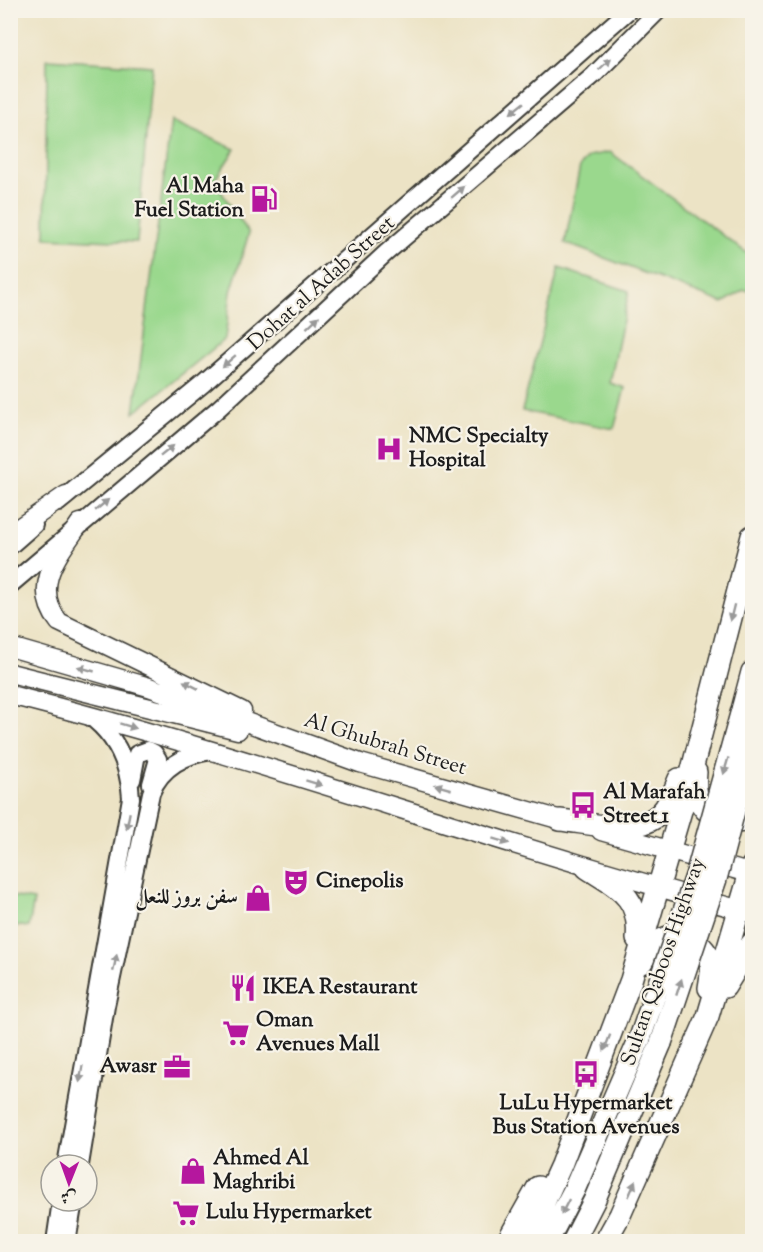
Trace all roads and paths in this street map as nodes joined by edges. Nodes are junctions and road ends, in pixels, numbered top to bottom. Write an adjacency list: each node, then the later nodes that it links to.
1 (629, 10): 3 (main road, Dohat al Adab Street, one-way to 3)
2 (659, 10): 4 (main road, Dohat al Adab Street, one-way to 2)
3 (66, 495): 5 (main road); 7 (main road, Dohat al Adab Street)
4 (80, 523): 8 (main road, Dohat al Adab Street); 16 (main road, one-way to 4)
5 (10, 534)
6 (753, 536): 15 (highway, one-way to 15)
7 (10, 546)
8 (10, 585)
9 (10, 647): 16 (main road, Al Ghubrah Street, one-way to 9)
10 (753, 672): 39 (highway, Sultan Qaboos Highway, one-way to 39, bridge)
11 (10, 673): 16 (main road)
12 (10, 695): 13 (main road)
13 (87, 714): 17 (main road, one-way to 17); 18 (main road)
14 (753, 743): 40 (highway, Sultan Qaboos Highway, one-way to 14, bridge)
15 (699, 744): 20 (highway); 21 (highway); 22 (highway)
16 (318, 750): 21 (main road, Al Ghubrah Street, one-way to 16)
17 (212, 751): 19 (main road); 23 (main road, one-way to 23)
18 (130, 785): 19 (main road); 31 (main road, one-way to 31)
19 (151, 793): 32 (main road, one-way to 19)
20 (753, 817)
21 (560, 820): 22 (main road, Al Ghubrah Street)
22 (669, 849): 24 (main road, Al Ghubrah Street); 25 (highway)
23 (586, 868): 25 (main road); 28 (highway)
24 (752, 871): 26 (highway)
25 (658, 885): 26 (main road); 28 (highway)
26 (746, 911): 29 (highway)
27 (753, 943): 29 (highway)
28 (629, 985): 29 (highway); 30 (highway, one-way to 30)
29 (708, 1016): 41 (highway, one-way to 29)
30 (574, 1128): 37 (highway); 38 (highway)
31 (68, 1153)
32 (82, 1153)
33 (59, 1213): 35 (main road)
34 (72, 1213): 36 (main road)
35 (55, 1242)
36 (67, 1242)
37 (507, 1242)
38 (526, 1242)
39 (547, 1242)
40 (573, 1242)
41 (605, 1242)

